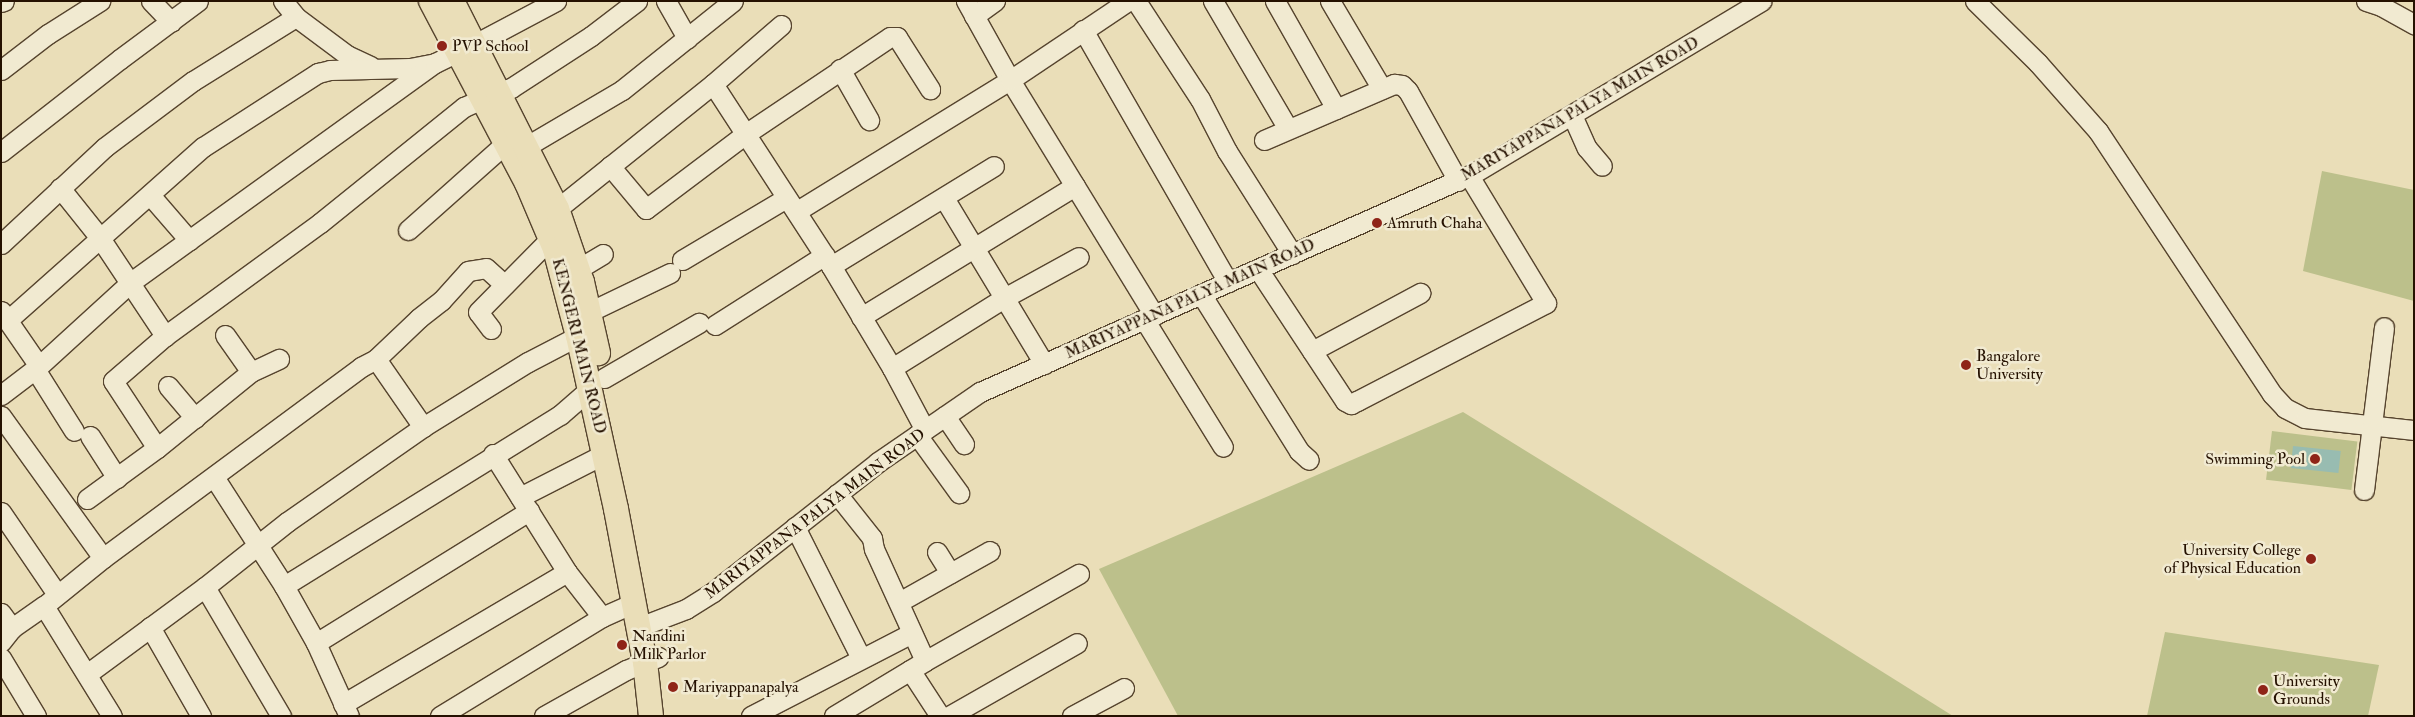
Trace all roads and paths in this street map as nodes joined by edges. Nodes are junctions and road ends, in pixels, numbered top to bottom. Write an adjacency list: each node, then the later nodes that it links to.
1 (100, 1): 31 (street)
2 (151, 1): 22 (street)
3 (198, 1): 22 (street)
4 (283, 1): 21 (street)
5 (431, 1): 27 (main road, KENGERI MAIN ROAD)
6 (452, 1): 27 (main road, KENGERI MAIN ROAD)
7 (556, 1): 27 (street)
8 (637, 1): 36 (street)
9 (666, 1): 26 (street)
10 (733, 1): 26 (street)
11 (995, 1): 20 (street)
12 (1128, 1): 25 (street)
13 (1136, 1): 62 (street)
14 (1213, 1): 40 (street)
15 (1275, 1): 37 (street)
16 (1330, 1): 35 (street)
17 (1762, 1): 38 (street, MARIYAPPANA PALYA MAIN ROAD)
18 (1976, 1): 95 (street)
19 (2376, 3): 23 (street)
20 (970, 8): 32 (street)
21 (299, 9): 29 (street); 50 (street)
22 (170, 22): 43 (street)
23 (2414, 24)
24 (781, 25): 33 (street)
25 (1083, 30): 32 (street); 68 (street)
26 (687, 38): 44 (street)
27 (466, 48): 28 (street); 36 (main road, KENGERI MAIN ROAD)
28 (435, 63): 29 (street); 58 (street)
29 (376, 68): 51 (street)
30 (840, 69): 34 (street); 39 (street); 41 (street)
31 (1, 70)
32 (1010, 80): 49 (street); 53 (street)
33 (714, 84): 41 (street); 45 (street)
34 (930, 89)
35 (1382, 89): 37 (street); 48 (street)
36 (490, 95): 44 (main road, KENGERI MAIN ROAD); 80 (street)
37 (1336, 109): 40 (street)
38 (1572, 115): 47 (street); 48 (street, MARIYAPPANA PALYA MAIN ROAD)
39 (869, 120)
40 (1288, 129): 42 (street)
41 (747, 133): 45 (street); 53 (street)
42 (1264, 140)
43 (5, 143)
44 (516, 144): 54 (main road, KENGERI MAIN ROAD); 55 (street); 57 (main road, KENGERI MAIN ROAD)
45 (610, 166): 54 (street)
46 (994, 166): 52 (street)
47 (1602, 166)
48 (1463, 178): 62 (street, MARIYAPPANA PALYA MAIN ROAD); 82 (street)
49 (1075, 186): 60 (street); 76 (street)
50 (60, 188): 56 (street); 59 (street)
51 (150, 195): 56 (street); 58 (street)
52 (944, 198): 60 (street); 64 (street)
53 (791, 205): 64 (street); 73 (street)
54 (557, 209): 65 (main road, KENGERI MAIN ROAD)
55 (408, 230)
56 (100, 238): 67 (street); 74 (street)
57 (551, 238): 69 (street); 81 (main road, KENGERI MAIN ROAD)
58 (189, 240): 67 (street)
59 (1, 244)
60 (975, 249): 72 (street); 75 (street)
61 (603, 254): 65 (street)
62 (1292, 254): 66 (street, MARIYAPPANA PALYA MAIN ROAD)
63 (1078, 257): 72 (street)
64 (828, 260): 75 (street); 89 (street)
65 (578, 269): 73 (main road, KENGERI MAIN ROAD)
66 (1258, 269): 68 (street, MARIYAPPANA PALYA MAIN ROAD); 82 (street)
67 (131, 282): 80 (street); 86 (street)
68 (1228, 282): 71 (street, MARIYAPPANA PALYA MAIN ROAD)
69 (505, 285): 78 (street); 84 (street)
70 (1420, 293): 82 (street)
71 (1202, 294): 76 (street, MARIYAPPANA PALYA MAIN ROAD); 104 (street)
72 (1004, 298): 85 (street); 87 (street)
73 (589, 312): 89 (main road, KENGERI MAIN ROAD)
74 (5, 315): 86 (street)
75 (861, 317): 87 (street)
76 (1149, 317): 85 (street, MARIYAPPANA PALYA MAIN ROAD); 100 (street)
77 (2384, 327): 95 (street)
78 (491, 329)
79 (225, 335): 88 (street)
80 (166, 336): 101 (street)
81 (578, 336): 89 (main road, KENGERI MAIN ROAD); 96 (street)
82 (1312, 351)
83 (279, 359): 88 (street)
84 (376, 359): 96 (street); 105 (street)
85 (1044, 364): 93 (street, MARIYAPPANA PALYA MAIN ROAD)
86 (37, 368): 91 (street); 106 (street)
87 (892, 368): 98 (street)
88 (251, 372): 94 (street)
89 (597, 383): 102 (street); 103 (main road, KENGERI MAIN ROAD); 127 (main road, KENGERI MAIN ROAD)
90 (168, 386): 94 (street)
91 (1, 395)
92 (1, 416): 117 (street)
93 (944, 416): 98 (street, MARIYAPPANA PALYA MAIN ROAD); 99 (street)
94 (194, 418): 101 (street)
95 (2371, 425): 97 (street); 107 (street)
96 (423, 427): 114 (street)
97 (2414, 430)
98 (921, 432): 108 (street); 109 (street, MARIYAPPANA PALYA MAIN ROAD)
99 (964, 444)
100 (1223, 447)
101 (157, 448): 106 (street)
102 (493, 454): 111 (street); 121 (street)
103 (604, 454): 111 (street); 124 (main road, KENGERI MAIN ROAD)
104 (1309, 460)
105 (214, 477): 114 (street); 117 (street)
106 (117, 478): 110 (street)
107 (2364, 490)
108 (959, 493)
109 (837, 494): 113 (street, MARIYAPPANA PALYA MAIN ROAD); 125 (street)
110 (87, 499)
111 (524, 504): 118 (street); 131 (street)
112 (1, 512): 123 (street)
113 (795, 527): 127 (street, MARIYAPPANA PALYA MAIN ROAD); 134 (street)
114 (258, 544): 121 (street); 122 (street)
115 (990, 551): 119 (street)
116 (937, 552): 119 (street)
117 (103, 558): 123 (street)
118 (568, 572): 126 (street); 139 (street)
119 (950, 573): 125 (street)
120 (1079, 574): 136 (street)
121 (284, 586): 131 (street)
122 (205, 587): 128 (street); 143 (street)
123 (50, 600): 129 (street); 137 (street)
124 (635, 602): 126 (street); 127 (main road, KENGERI MAIN ROAD)
125 (899, 602): 130 (street)
126 (602, 617): 144 (street)
127 (646, 625): 135 (main road, KENGERI MAIN ROAD)
128 (150, 627): 137 (street); 142 (street)
129 (5, 628)
130 (912, 633): 134 (street); 136 (street)
131 (316, 643): 139 (street)
132 (1077, 643): 151 (street)
133 (1, 658): 140 (street)
134 (861, 658): 148 (street)
135 (652, 660): 145 (street); 146 (main road, KENGERI MAIN ROAD); 147 (main road, KENGERI MAIN ROAD)
136 (917, 666): 149 (street); 150 (street)
137 (87, 674): 141 (street)
138 (1124, 688): 152 (street)
139 (346, 710)
140 (36, 716)
141 (112, 716)
142 (201, 716)
143 (281, 716)
144 (440, 716)
145 (544, 716)
146 (651, 716)
147 (668, 716)
148 (751, 716)
149 (834, 716)
150 (940, 716)
151 (949, 716)
152 (1072, 716)

